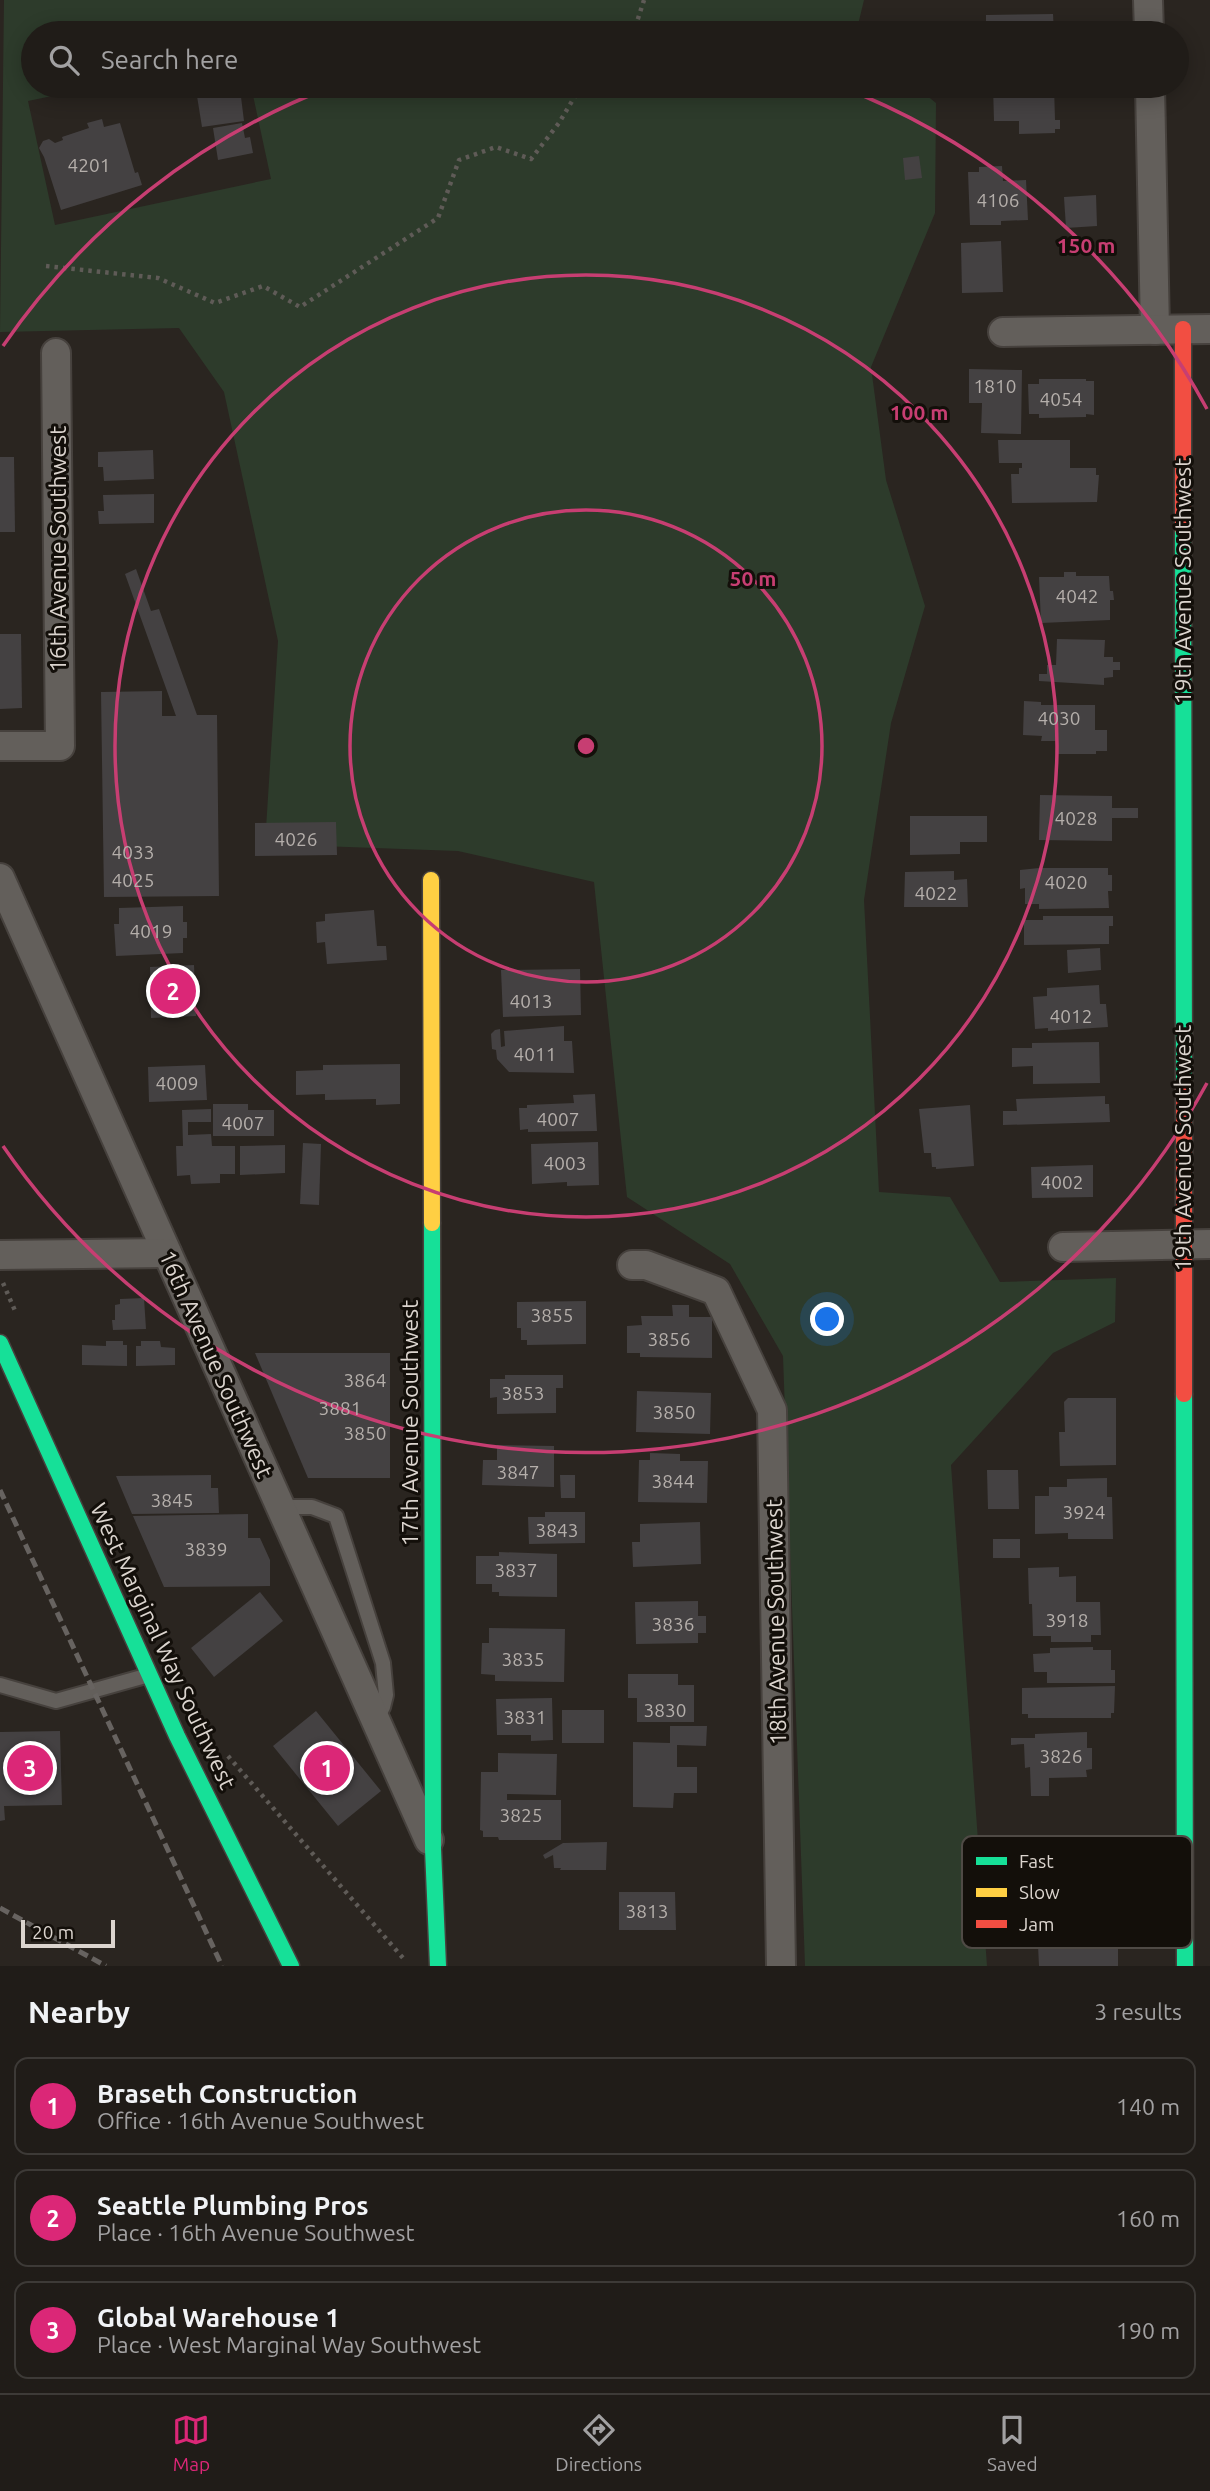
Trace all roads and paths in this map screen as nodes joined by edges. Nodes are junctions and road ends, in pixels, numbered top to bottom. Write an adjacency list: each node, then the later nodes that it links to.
1 (644, 0): 3 (path)
2 (1148, 0): 4 (street)
3 (637, 21)
4 (1149, 21)
5 (575, 98): 7 (path)
6 (1152, 98): 8 (street, 19th Avenue Southwest)
7 (46, 266)
8 (1183, 330): 9 (street); 14 (street, 19th Avenue Southwest)
9 (1003, 332)
10 (56, 353): 11 (street, 16th Avenue Southwest)
11 (0, 746)
12 (0, 877): 16 (street, 16th Avenue Southwest)
13 (431, 880): 28 (street, 17th Avenue Southwest)
14 (1197, 1244): 15 (street); 27 (street, 19th Avenue Southwest)
15 (1063, 1247)
16 (167, 1253): 17 (street); 22 (street, 16th Avenue Southwest)
17 (0, 1255)
18 (632, 1265): 33 (street, 18th Avenue Southwest)
19 (4, 1284): 20 (path)
20 (20, 1323)
21 (0, 1343): 23 (street, West Marginal Way Southwest)
22 (280, 1507): 25 (street, 16th Avenue Southwest); 25 (lane)
23 (150, 1675): 24 (lane); 30 (street, West Marginal Way Southwest)
24 (0, 1685)
25 (376, 1721): 28 (street, 16th Avenue Southwest)
26 (222, 1748): 31 (path)
27 (1187, 1836)
28 (433, 1849): 32 (street, 17th Avenue Southwest)
29 (1185, 1948): 34 (street, 19th Avenue Southwest)
30 (290, 1966)
31 (409, 1966)
32 (438, 1966)
33 (781, 1966)
34 (1185, 1966)

